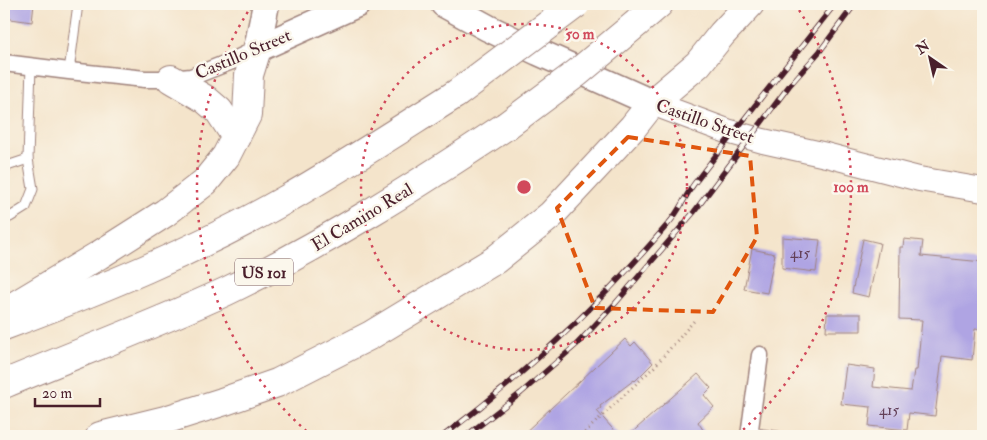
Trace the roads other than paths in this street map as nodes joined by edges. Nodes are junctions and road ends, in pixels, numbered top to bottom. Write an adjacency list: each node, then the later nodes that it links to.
1 (78, 4): 11 (lane)
2 (266, 4): 8 (main road)
3 (357, 4): 8 (main road, Castillo Street)
4 (444, 4): 13 (main road, Castillo Street)
5 (576, 4): 20 (highway, bridge)
6 (659, 4): 22 (highway, El Camino Real / US 101, bridge)
7 (750, 4): 13 (highway)
8 (257, 49): 12 (street, Castillo Street); 14 (highway)
9 (4, 63): 10 (street, Castillo Street)
10 (31, 66): 11 (street, Castillo Street); 15 (lane)
11 (69, 71): 12 (street, Castillo Street)
12 (171, 79): 14 (highway)
13 (652, 103): 17 (main road, Castillo Street); 24 (highway)
14 (236, 138): 19 (highway)
15 (28, 159): 16 (lane); 18 (lane)
16 (4, 167)
17 (983, 190)
18 (4, 220)
19 (4, 312)
20 (4, 326)
21 (760, 355): 23 (street)
22 (4, 384)
23 (749, 434): 25 (lane)
24 (100, 436)
25 (778, 436)

